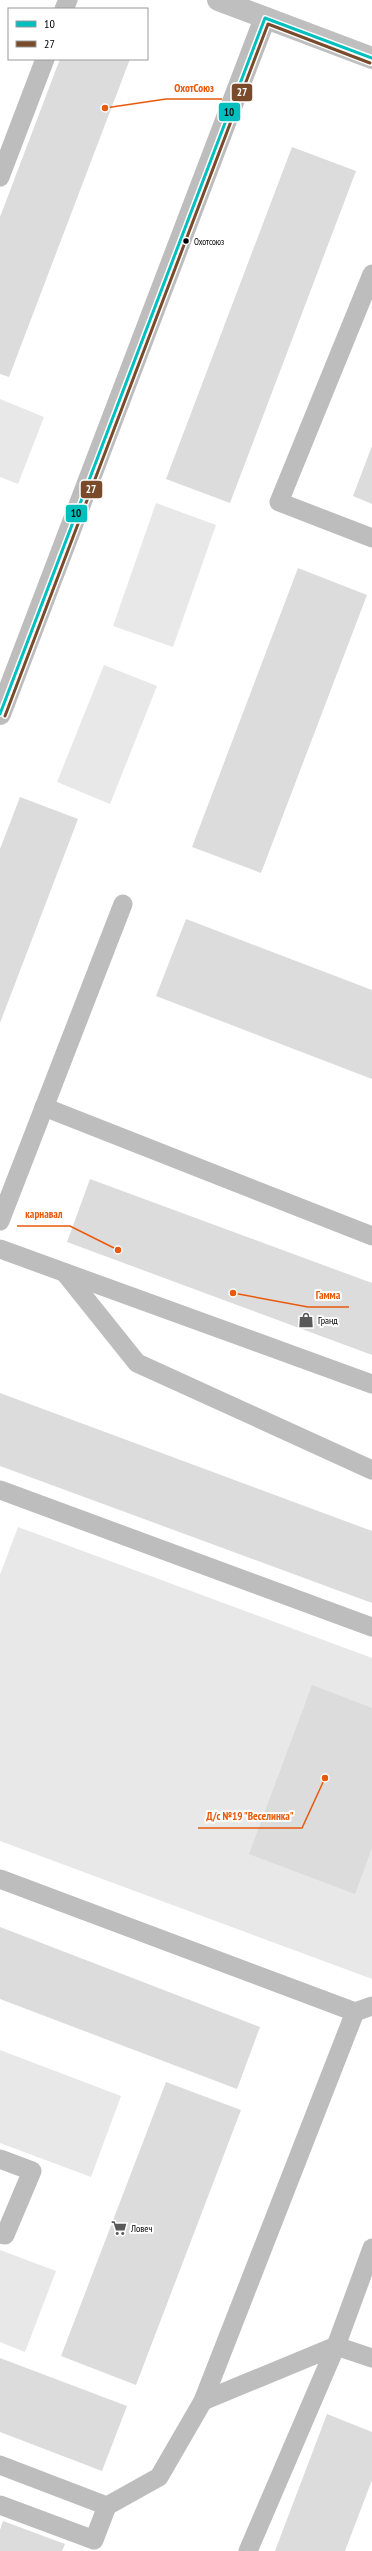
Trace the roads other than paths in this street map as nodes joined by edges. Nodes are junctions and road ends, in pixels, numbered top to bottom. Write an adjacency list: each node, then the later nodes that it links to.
1 (218, 0): 2 (main road)
2 (265, 18): 3 (main road); 8 (street)
3 (372, 58)
4 (45, 60): 5 (lane)
5 (0, 177)
6 (372, 274): 7 (lane)
7 (372, 538)
8 (0, 714)
9 (123, 904): 10 (lane)
10 (44, 1107): 11 (lane); 12 (lane)
11 (0, 1221)
12 (372, 1236)
13 (0, 1249): 14 (lane)
14 (65, 1273): 15 (lane); 16 (lane)
15 (372, 1384)
16 (372, 1470)
17 (0, 1490): 18 (lane)
18 (372, 1627)
19 (0, 1879): 20 (lane)
20 (363, 2009): 26 (lane)
21 (0, 2159): 22 (lane)
22 (0, 2234)
23 (372, 2248): 24 (lane)
24 (336, 2346): 25 (lane); 26 (lane); 30 (lane)
25 (372, 2358)
26 (203, 2401): 29 (lane)
27 (0, 2465): 29 (lane)
28 (0, 2505): 29 (lane)
29 (107, 2506)
30 (248, 2551)

